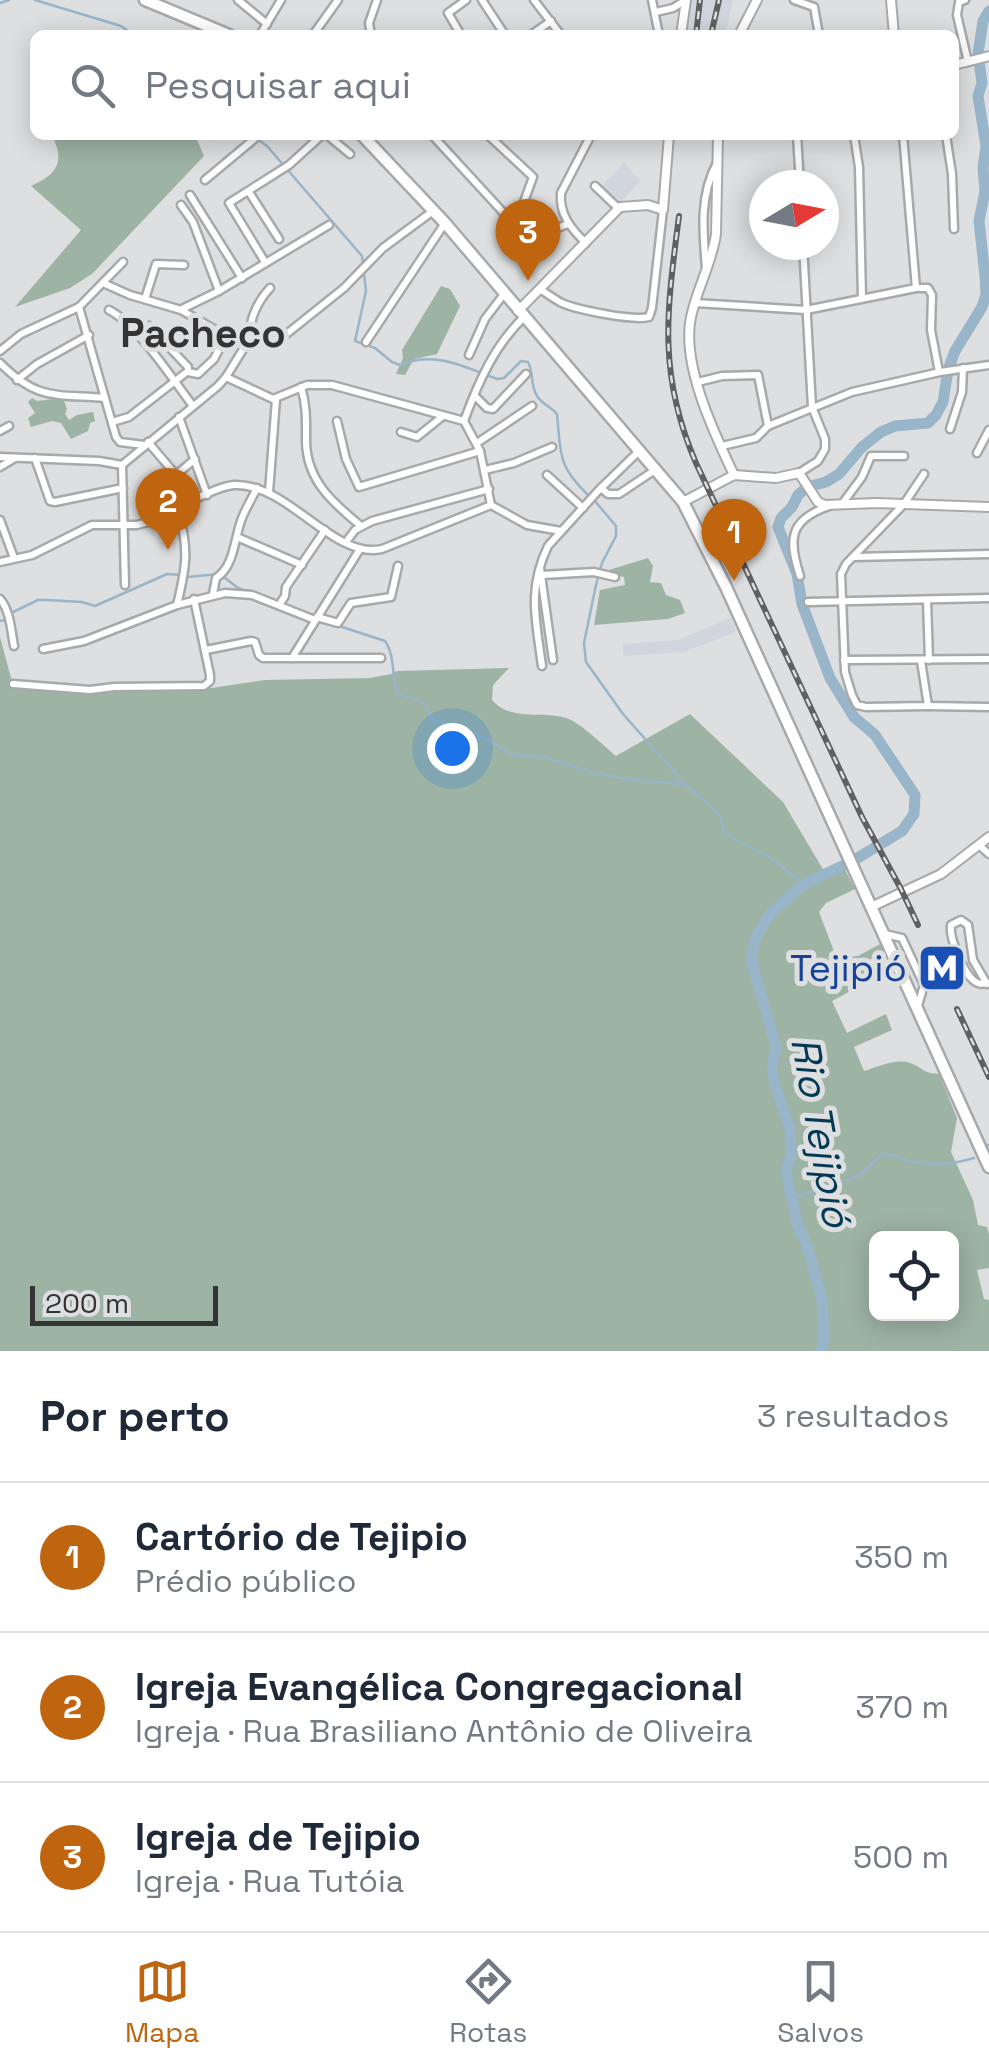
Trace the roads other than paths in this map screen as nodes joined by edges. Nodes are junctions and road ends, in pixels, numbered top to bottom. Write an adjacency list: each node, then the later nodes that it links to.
1 (144, 0): 18 (main road)
2 (238, 0): 17 (street)
3 (280, 0): 17 (street)
4 (338, 0): 20 (street)
5 (378, 0): 21 (street)
6 (466, 0): 22 (street)
7 (482, 0): 23 (street)
8 (534, 0): 16 (street)
9 (652, 0): 15 (street)
10 (686, 0): 15 (street); 27 (street)
11 (757, 0): 28 (street)
12 (794, 0): 29 (street)
13 (891, 0): 30 (street)
14 (965, 0): 32 (street)
15 (656, 12): 26 (street)
16 (551, 21): 24 (street); 25 (street)
17 (267, 24): 19 (street)
18 (202, 30)
19 (263, 30)
20 (317, 30)
21 (370, 30)
22 (457, 30)
23 (500, 30)
24 (538, 30)
25 (557, 30)
26 (658, 30)
27 (682, 30)
28 (742, 30)
29 (819, 30)
30 (894, 30)
31 (989, 56): 32 (street)
32 (970, 62): 33 (street)
33 (959, 64)
34 (253, 140): 49 (street)
35 (318, 140): 51 (street)
36 (331, 140): 47 (street)
37 (367, 140): 55 (main road)
38 (437, 140): 57 (street)
39 (493, 140): 57 (street)
40 (588, 140): 59 (street)
41 (669, 140): 56 (street)
42 (718, 140): 77 (street)
43 (797, 140): 48 (street)
44 (855, 140): 76 (street)
45 (904, 140): 71 (street)
46 (947, 140): 61 (street)
47 (350, 154)
48 (799, 170)
49 (206, 180)
50 (595, 186): 54 (street)
51 (250, 192): 62 (street); 66 (street)
52 (190, 195): 68 (street)
53 (181, 204): 73 (street)
54 (620, 208): 56 (street); 63 (street)
55 (433, 210): 58 (main road); 85 (street)
56 (663, 210): 72 (street)
57 (512, 222): 59 (street)
58 (444, 223): 74 (main road); 86 (street)
59 (568, 224): 63 (street)
60 (329, 226): 66 (street)
61 (954, 229)
62 (279, 239)
63 (586, 243): 72 (street)
64 (804, 260): 81 (street)
65 (124, 262): 69 (street)
66 (265, 262): 68 (street)
67 (184, 265): 75 (street)
68 (242, 278): 73 (street)
69 (103, 284): 75 (street); 78 (street)
70 (270, 288): 85 (street)
71 (916, 288): 76 (street); 93 (street)
72 (541, 290): 82 (street)
73 (219, 291): 80 (street)
74 (504, 294): 82 (main road); 88 (street)
75 (145, 298): 80 (street)
76 (862, 298): 81 (street)
77 (695, 303): 81 (street); 97 (street)
78 (79, 307): 84 (street); 87 (street)
79 (109, 310): 83 (street)
80 (181, 310): 92 (street)
81 (806, 310): 105 (street)
82 (521, 314): 100 (street); 121 (main road)
83 (136, 334): 92 (street); 98 (street)
84 (88, 336): 96 (street); 101 (street)
85 (251, 338): 95 (street)
86 (366, 342)
87 (0, 351)
88 (469, 355)
89 (0, 363): 96 (street)
90 (989, 365): 91 (street)
91 (962, 368): 93 (street); 113 (street)
92 (188, 371): 98 (street)
93 (940, 372): 105 (street)
94 (526, 374): 100 (street)
95 (226, 378): 102 (street); 103 (street)
96 (17, 380): 101 (street)
97 (698, 382): 112 (street); 118 (street)
98 (175, 383): 103 (street); 110 (street)
99 (301, 387): 102 (street); 106 (street); 154 (street)
100 (474, 396): 109 (street)
101 (105, 398): 110 (street)
102 (276, 400): 142 (street)
103 (193, 406): 107 (street)
104 (532, 406): 119 (street)
105 (812, 407): 112 (street); 132 (street)
106 (444, 416): 109 (street); 116 (street)
107 (179, 417): 117 (street); 127 (street)
108 (337, 421): 119 (street)
109 (464, 421): 119 (street)
110 (112, 422): 117 (street)
111 (8, 426): 115 (street)
112 (768, 426): 118 (street)
113 (950, 429)
114 (989, 430): 122 (street)
115 (0, 431)
116 (401, 432)
117 (146, 444): 127 (street); 128 (street)
118 (722, 446): 136 (street)
119 (479, 447): 130 (street)
120 (552, 448): 130 (street)
121 (639, 451): 131 (main road); 135 (street)
122 (977, 453)
123 (904, 456): 146 (street)
124 (0, 457): 125 (street)
125 (16, 458): 126 (street); 129 (street)
126 (35, 458): 128 (street); 137 (street)
127 (195, 459): 143 (street)
128 (122, 464): 137 (street)
129 (0, 467)
130 (485, 470): 140 (street)
131 (655, 470): 139 (street); 144 (main road)
132 (799, 472): 136 (street); 149 (street)
133 (924, 474): 147 (street)
134 (548, 475): 145 (street)
135 (616, 475): 139 (street); 141 (street)
136 (734, 475): 144 (street)
137 (124, 488): 153 (street)
138 (257, 488): 142 (street); 143 (street); 157 (street)
139 (627, 488): 141 (street)
140 (489, 489): 148 (street); 154 (street)
141 (599, 490): 145 (street)
142 (269, 492): 155 (street)
143 (207, 494): 151 (street)
144 (684, 502): 196 (main road)
145 (586, 504): 156 (street)
146 (842, 504): 147 (street); 149 (street)
147 (904, 504): 150 (street); 161 (street)
148 (492, 505): 156 (street); 159 (street)
149 (830, 505): 167 (street)
150 (989, 507)
151 (177, 510): 153 (street); 178 (street)
152 (0, 520): 162 (street)
153 (124, 526): 162 (street); 169 (street)
154 (361, 526): 158 (street)
155 (325, 530): 158 (street); 164 (street)
156 (561, 532): 166 (street)
157 (237, 536): 164 (street); 170 (street)
158 (346, 542): 159 (street)
159 (360, 549): 179 (street)
160 (989, 554): 161 (street)
161 (853, 556): 177 (street)
162 (14, 558): 163 (street)
163 (0, 562)
164 (302, 565): 175 (street)
165 (398, 566): 179 (street)
166 (539, 572): 168 (street); 186 (street); 189 (street)
167 (800, 576)
168 (615, 577)
169 (125, 586)
170 (214, 594): 173 (street); 179 (street)
171 (0, 598): 180 (street)
172 (989, 598): 174 (street)
173 (194, 599): 178 (street); 182 (street)
174 (927, 600): 177 (street); 188 (street)
175 (281, 602)
176 (808, 602): 177 (street)
177 (841, 602): 187 (street)
178 (177, 604): 181 (street)
179 (316, 619): 183 (street)
180 (14, 646)
181 (42, 649)
182 (206, 650): 183 (street); 190 (street)
183 (292, 658): 184 (street)
184 (382, 658)
185 (989, 659): 188 (street)
186 (552, 660)
187 (844, 660): 188 (street); 191 (street)
188 (925, 661): 191 (street)
189 (542, 666)
190 (13, 684)
191 (928, 706): 192 (street)
192 (989, 707)
193 (989, 836): 194 (street)
194 (979, 845): 195 (street); 196 (street)
195 (989, 854)
196 (871, 907): 198 (main road)
197 (988, 984): 197 (street)
198 (989, 1167)

